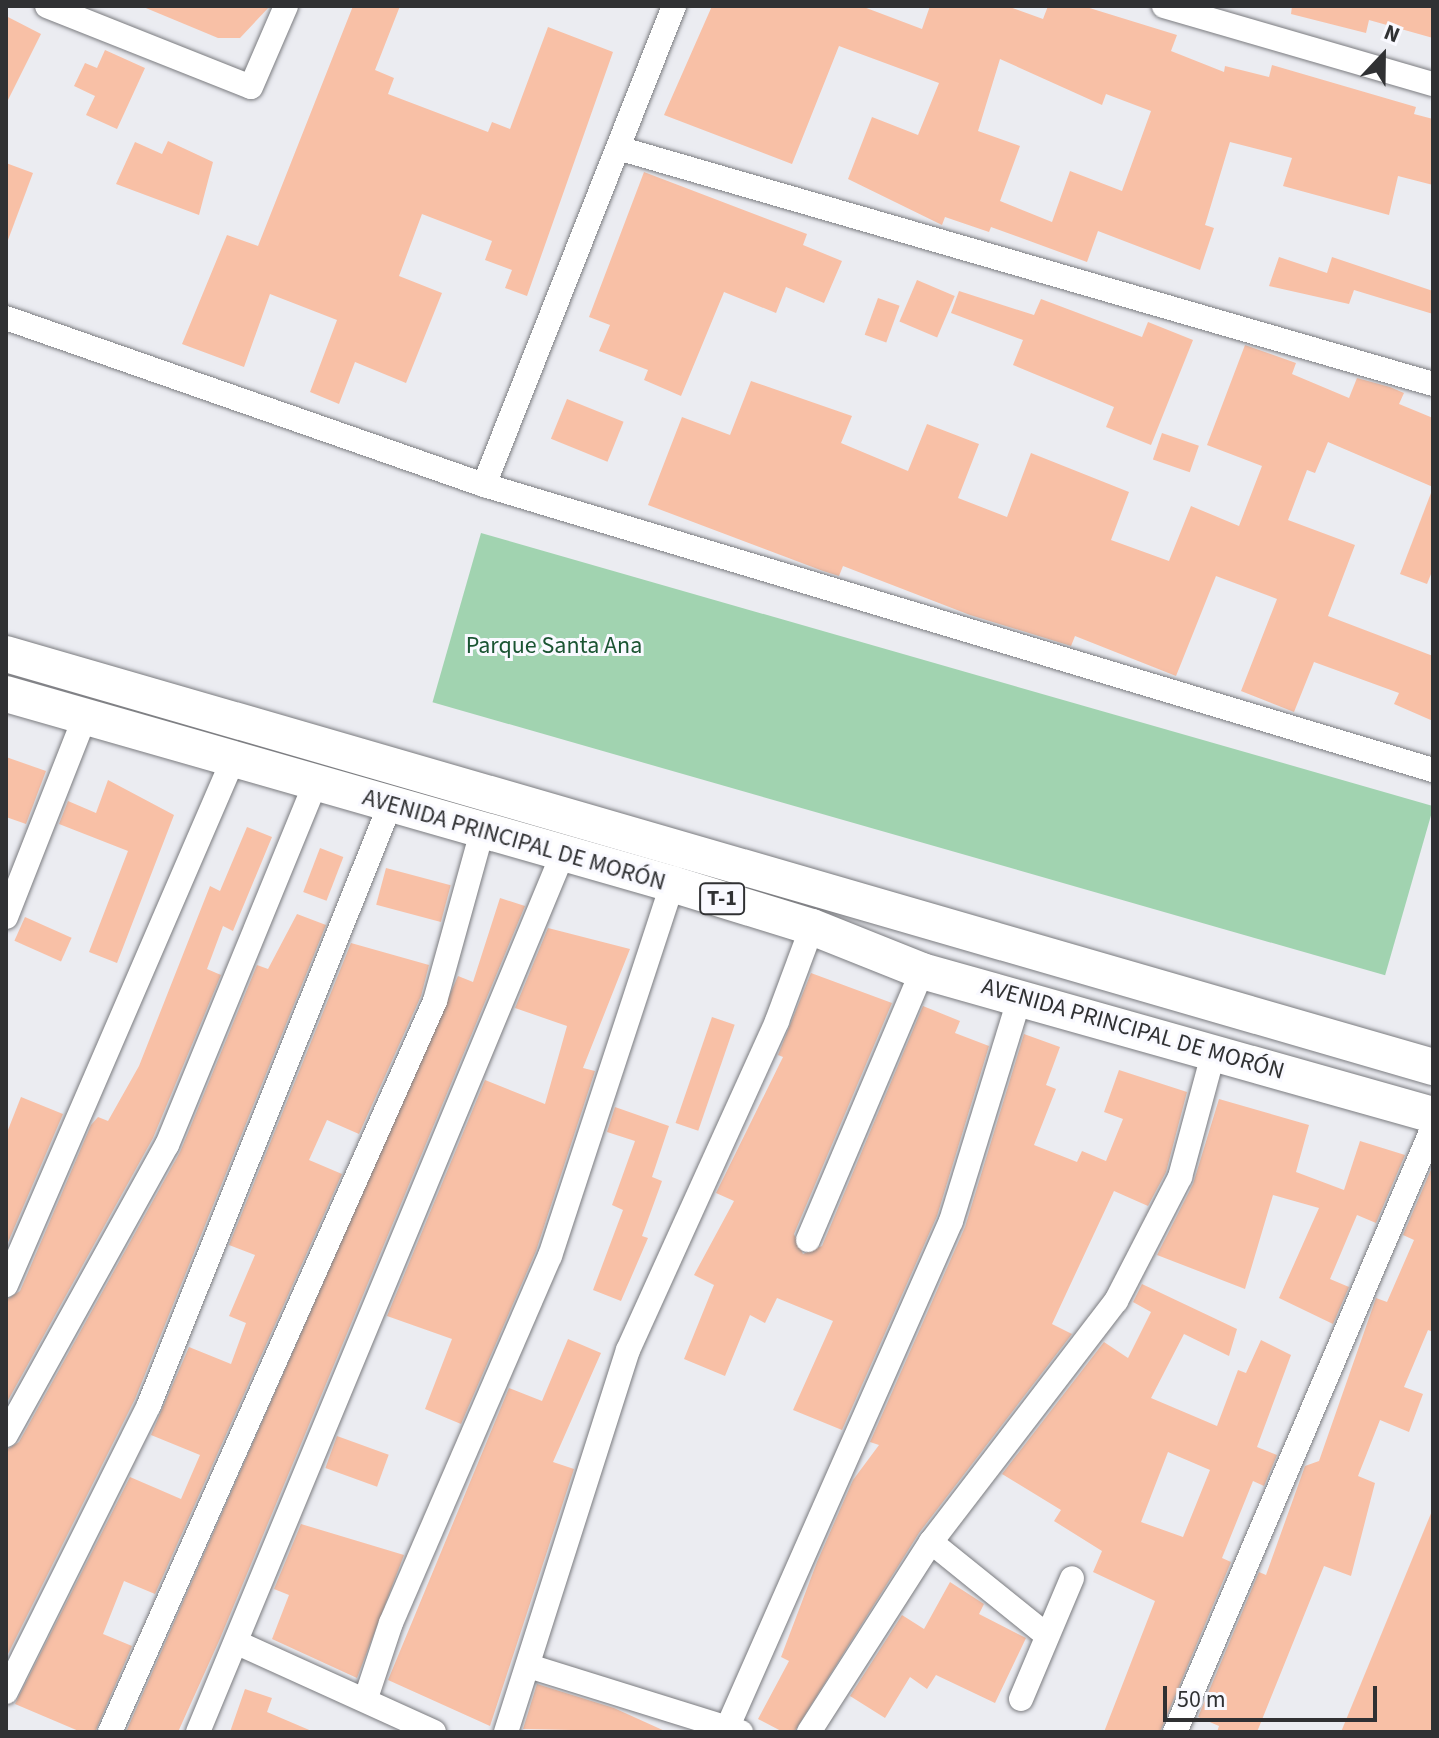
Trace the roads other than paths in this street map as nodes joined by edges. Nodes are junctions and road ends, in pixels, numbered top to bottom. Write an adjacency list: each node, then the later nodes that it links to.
1 (47, 6): 2 (street)
2 (286, 6)
3 (674, 6): 6 (street)
4 (1164, 6): 5 (street)
5 (1433, 84)
6 (618, 148): 8 (street); 9 (street)
7 (6, 318): 9 (street)
8 (1433, 384)
9 (484, 485): 14 (street)
10 (6, 654): 25 (main road, AVENIDA PRINCIPAL DE MORÓN / T-1)
11 (6, 694): 12 (main road, AVENIDA PRINCIPAL DE MORÓN / T-1)
12 (85, 716): 13 (main road, AVENIDA PRINCIPAL DE MORÓN / T-1); 20 (street)
13 (232, 762): 15 (main road, AVENIDA PRINCIPAL DE MORÓN / T-1); 29 (street)
14 (1433, 770)
15 (315, 785): 16 (main road, AVENIDA PRINCIPAL DE MORÓN / T-1); 30 (street)
16 (390, 805): 17 (main road, AVENIDA PRINCIPAL DE MORÓN / T-1); 36 (street)
17 (482, 831): 18 (main road, AVENIDA PRINCIPAL DE MORÓN / T-1); 41 (street)
18 (563, 853): 19 (main road, AVENIDA PRINCIPAL DE MORÓN / T-1); 34 (street)
19 (672, 884): 21 (main road, AVENIDA PRINCIPAL DE MORÓN / T-1); 37 (street)
20 (6, 917)
21 (812, 927): 22 (main road, AVENIDA PRINCIPAL DE MORÓN / T-1); 35 (street)
22 (922, 971): 23 (main road, AVENIDA PRINCIPAL DE MORÓN / T-1); 28 (street)
23 (1021, 994): 24 (main road, AVENIDA PRINCIPAL DE MORÓN / T-1); 39 (street)
24 (1214, 1051): 26 (main road, AVENIDA PRINCIPAL DE MORÓN / T-1); 31 (street)
25 (1433, 1067)
26 (1433, 1115)
27 (1433, 1127): 45 (street)
28 (808, 1240)
29 (6, 1285)
30 (6, 1435)
31 (931, 1542): 33 (street); 44 (street)
32 (1072, 1578): 33 (street)
33 (1045, 1634): 38 (street)
34 (240, 1644): 37 (street); 42 (street)
35 (529, 1666): 39 (street); 43 (street)
36 (6, 1692)
37 (366, 1698): 40 (street)
38 (1021, 1699)
39 (735, 1728)
40 (430, 1731)
41 (110, 1732)
42 (198, 1732)
43 (506, 1732)
44 (809, 1732)
45 (1175, 1732)

